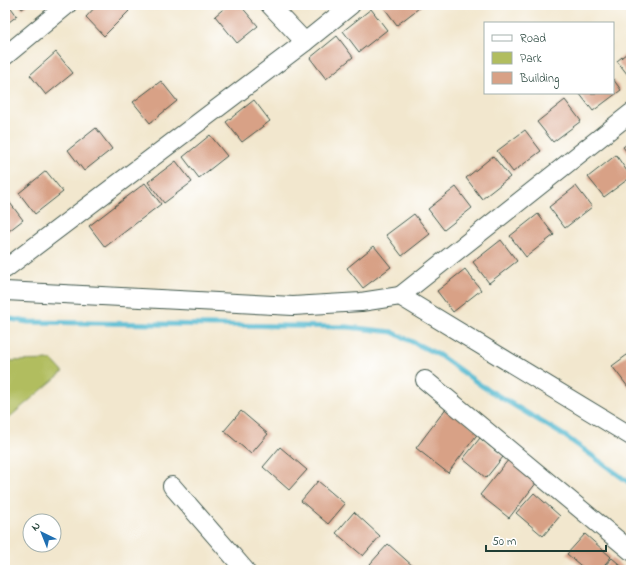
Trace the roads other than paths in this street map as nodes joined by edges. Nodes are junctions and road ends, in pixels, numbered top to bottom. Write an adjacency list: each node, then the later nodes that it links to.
1 (67, 5): 5 (street)
2 (270, 5): 4 (street)
3 (351, 5): 4 (street)
4 (305, 42): 7 (street)
5 (5, 56)
6 (631, 113): 9 (street)
7 (5, 269)
8 (5, 291): 9 (street)
9 (400, 296): 11 (street)
10 (425, 380): 14 (street)
11 (624, 421): 12 (street)
12 (631, 436)
13 (172, 486): 15 (street)
14 (631, 551)
15 (245, 570)

